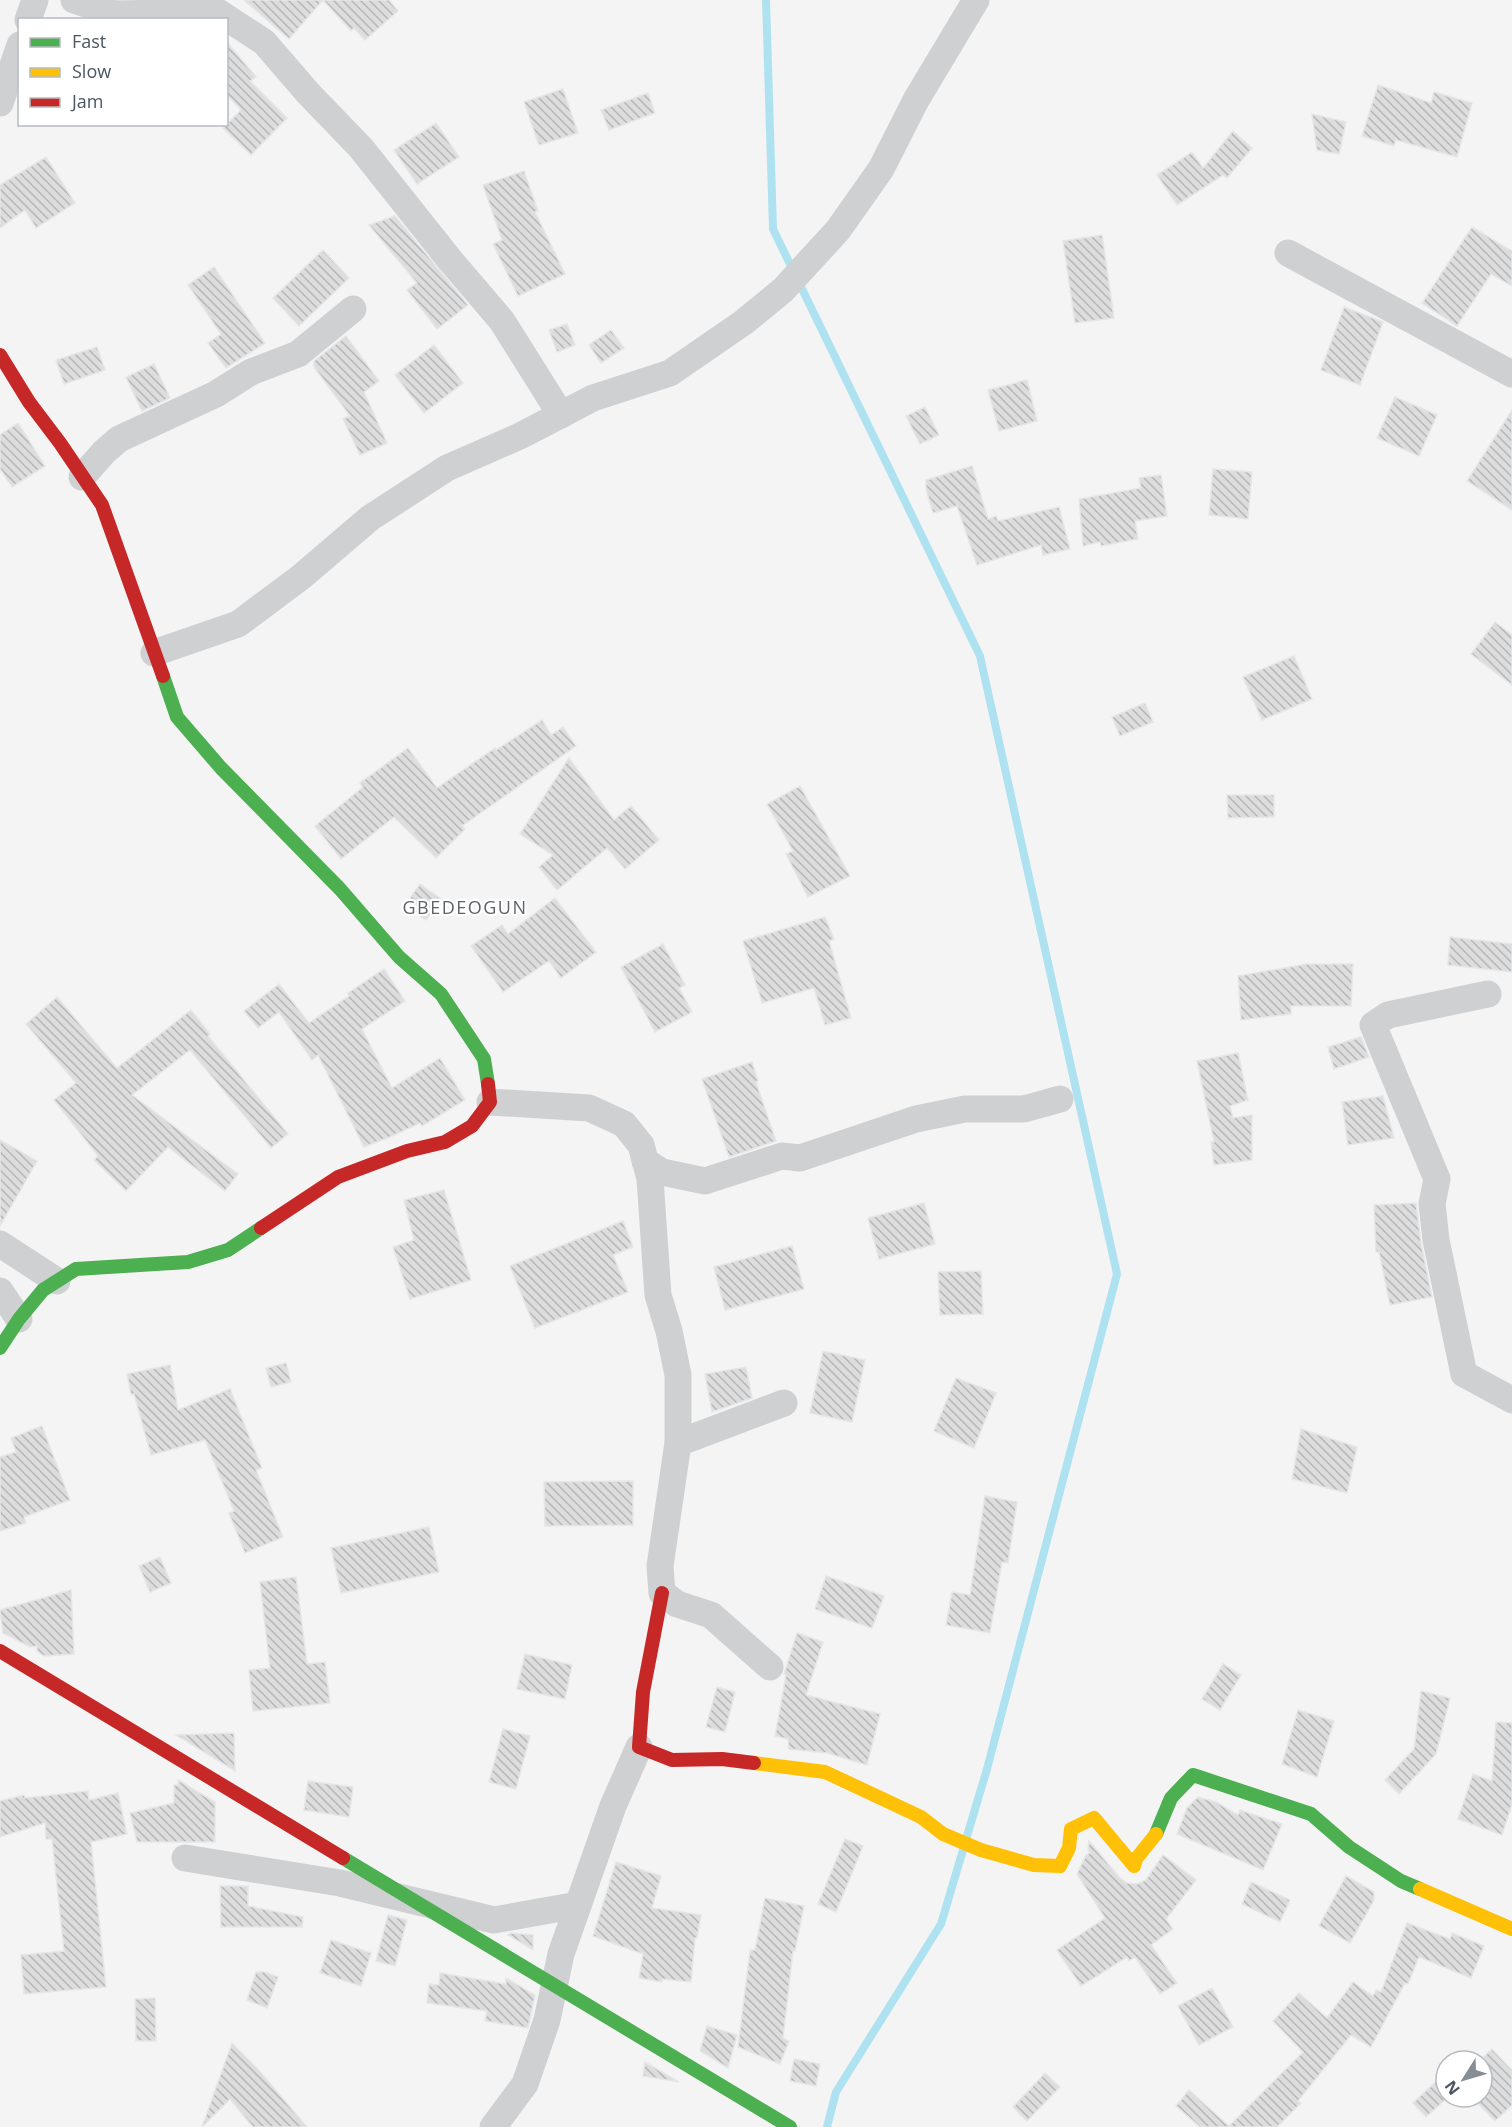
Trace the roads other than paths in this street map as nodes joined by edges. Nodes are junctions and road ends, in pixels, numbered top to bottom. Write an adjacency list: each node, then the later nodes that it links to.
1 (35, 0): 4 (street)
2 (74, 0): 5 (street)
3 (976, 0): 13 (street)
4 (29, 18)
5 (227, 18)
6 (228, 19): 13 (street)
7 (18, 51): 8 (street)
8 (0, 103)
9 (1288, 253): 12 (street)
10 (353, 309): 14 (street)
11 (0, 355): 14 (main road)
12 (1512, 374)
13 (561, 415): 15 (street)
14 (82, 477): 15 (main road)
15 (154, 653): 18 (main road)
16 (1488, 994): 25 (street)
17 (1060, 1099): 19 (street)
18 (490, 1102): 19 (street); 21 (main road)
19 (645, 1161): 27 (street)
20 (0, 1244): 21 (street)
21 (57, 1281): 23 (main road)
22 (0, 1291): 23 (street)
23 (19, 1319): 24 (main road)
24 (0, 1348)
25 (1511, 1395)
26 (784, 1403): 27 (street)
27 (678, 1443): 28 (street)
28 (662, 1593): 30 (street); 31 (main road)
29 (0, 1651): 36 (main road)
30 (770, 1667)
31 (639, 1747): 33 (street); 34 (main road)
32 (185, 1858): 33 (street)
33 (578, 1905): 35 (street)
34 (1512, 1929)
35 (493, 2127)
36 (790, 2127)

